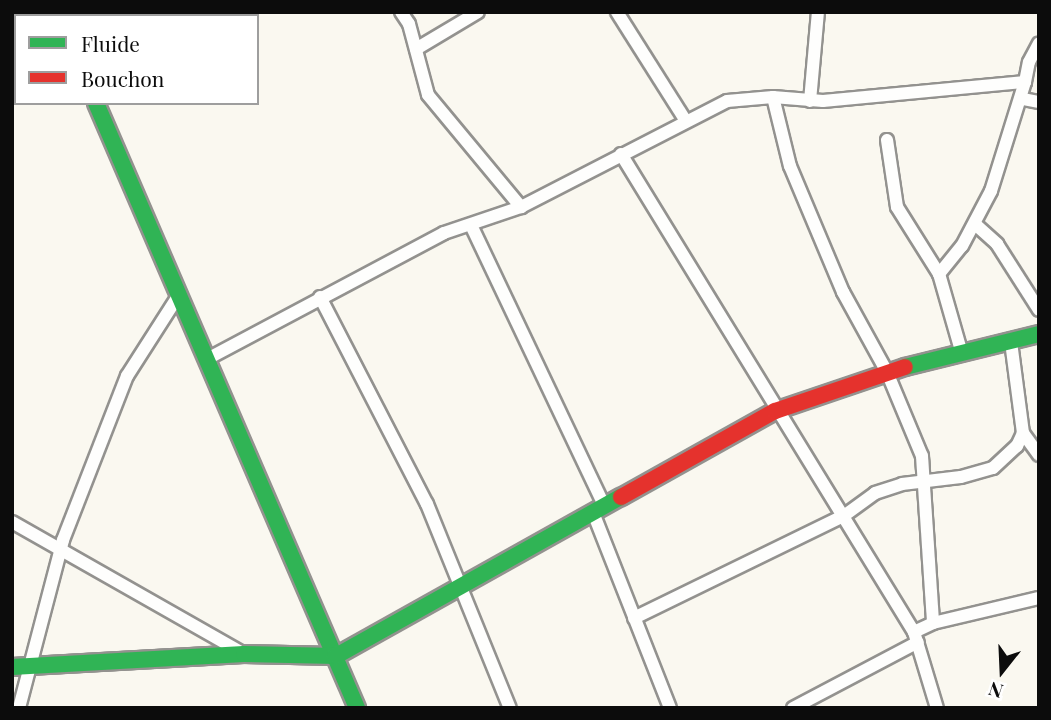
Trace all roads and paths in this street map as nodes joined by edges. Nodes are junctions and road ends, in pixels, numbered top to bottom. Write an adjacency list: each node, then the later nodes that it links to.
1 (401, 12): 6 (street)
2 (478, 12): 6 (street)
3 (617, 12): 13 (street)
4 (818, 12): 10 (street)
5 (1039, 43): 7 (street)
6 (416, 49): 16 (street)
7 (1026, 82): 9 (street); 10 (street)
8 (773, 97): 10 (street); 13 (street); 27 (street)
9 (1023, 99): 11 (street); 17 (street)
10 (810, 101)
11 (1039, 102)
12 (97, 105): 20 (street)
13 (686, 121): 15 (street)
14 (887, 140): 19 (street)
15 (621, 154): 16 (street); 28 (street)
16 (521, 206): 18 (street)
17 (975, 224): 19 (street); 22 (street)
18 (471, 225): 21 (street); 32 (street)
19 (939, 274): 25 (street)
20 (180, 293): 26 (street); 35 (street)
21 (320, 296): 26 (street); 36 (street)
22 (1039, 310)
23 (1039, 334): 24 (street)
24 (1011, 342): 25 (street); 29 (street)
25 (962, 354): 27 (street)
26 (209, 358): 42 (street)
27 (887, 372): 28 (street); 31 (street)
28 (775, 411): 32 (street); 33 (street)
29 (1023, 433): 30 (street); 31 (street)
30 (1039, 455)
31 (924, 480): 33 (street); 39 (street)
32 (599, 510): 36 (street); 38 (street)
33 (845, 515): 38 (street); 40 (street)
34 (12, 522): 35 (street)
35 (61, 550): 41 (street); 43 (street)
36 (462, 584): 42 (street); 46 (street)
37 (1039, 598): 39 (street)
38 (634, 618): 47 (street)
39 (933, 623): 40 (street)
40 (916, 637): 48 (street); 49 (street)
41 (244, 654): 42 (street); 43 (street)
42 (336, 656): 45 (street)
43 (19, 668): 44 (street)
44 (19, 708)
45 (357, 708)
46 (510, 708)
47 (670, 708)
48 (793, 708)
49 (937, 708)

